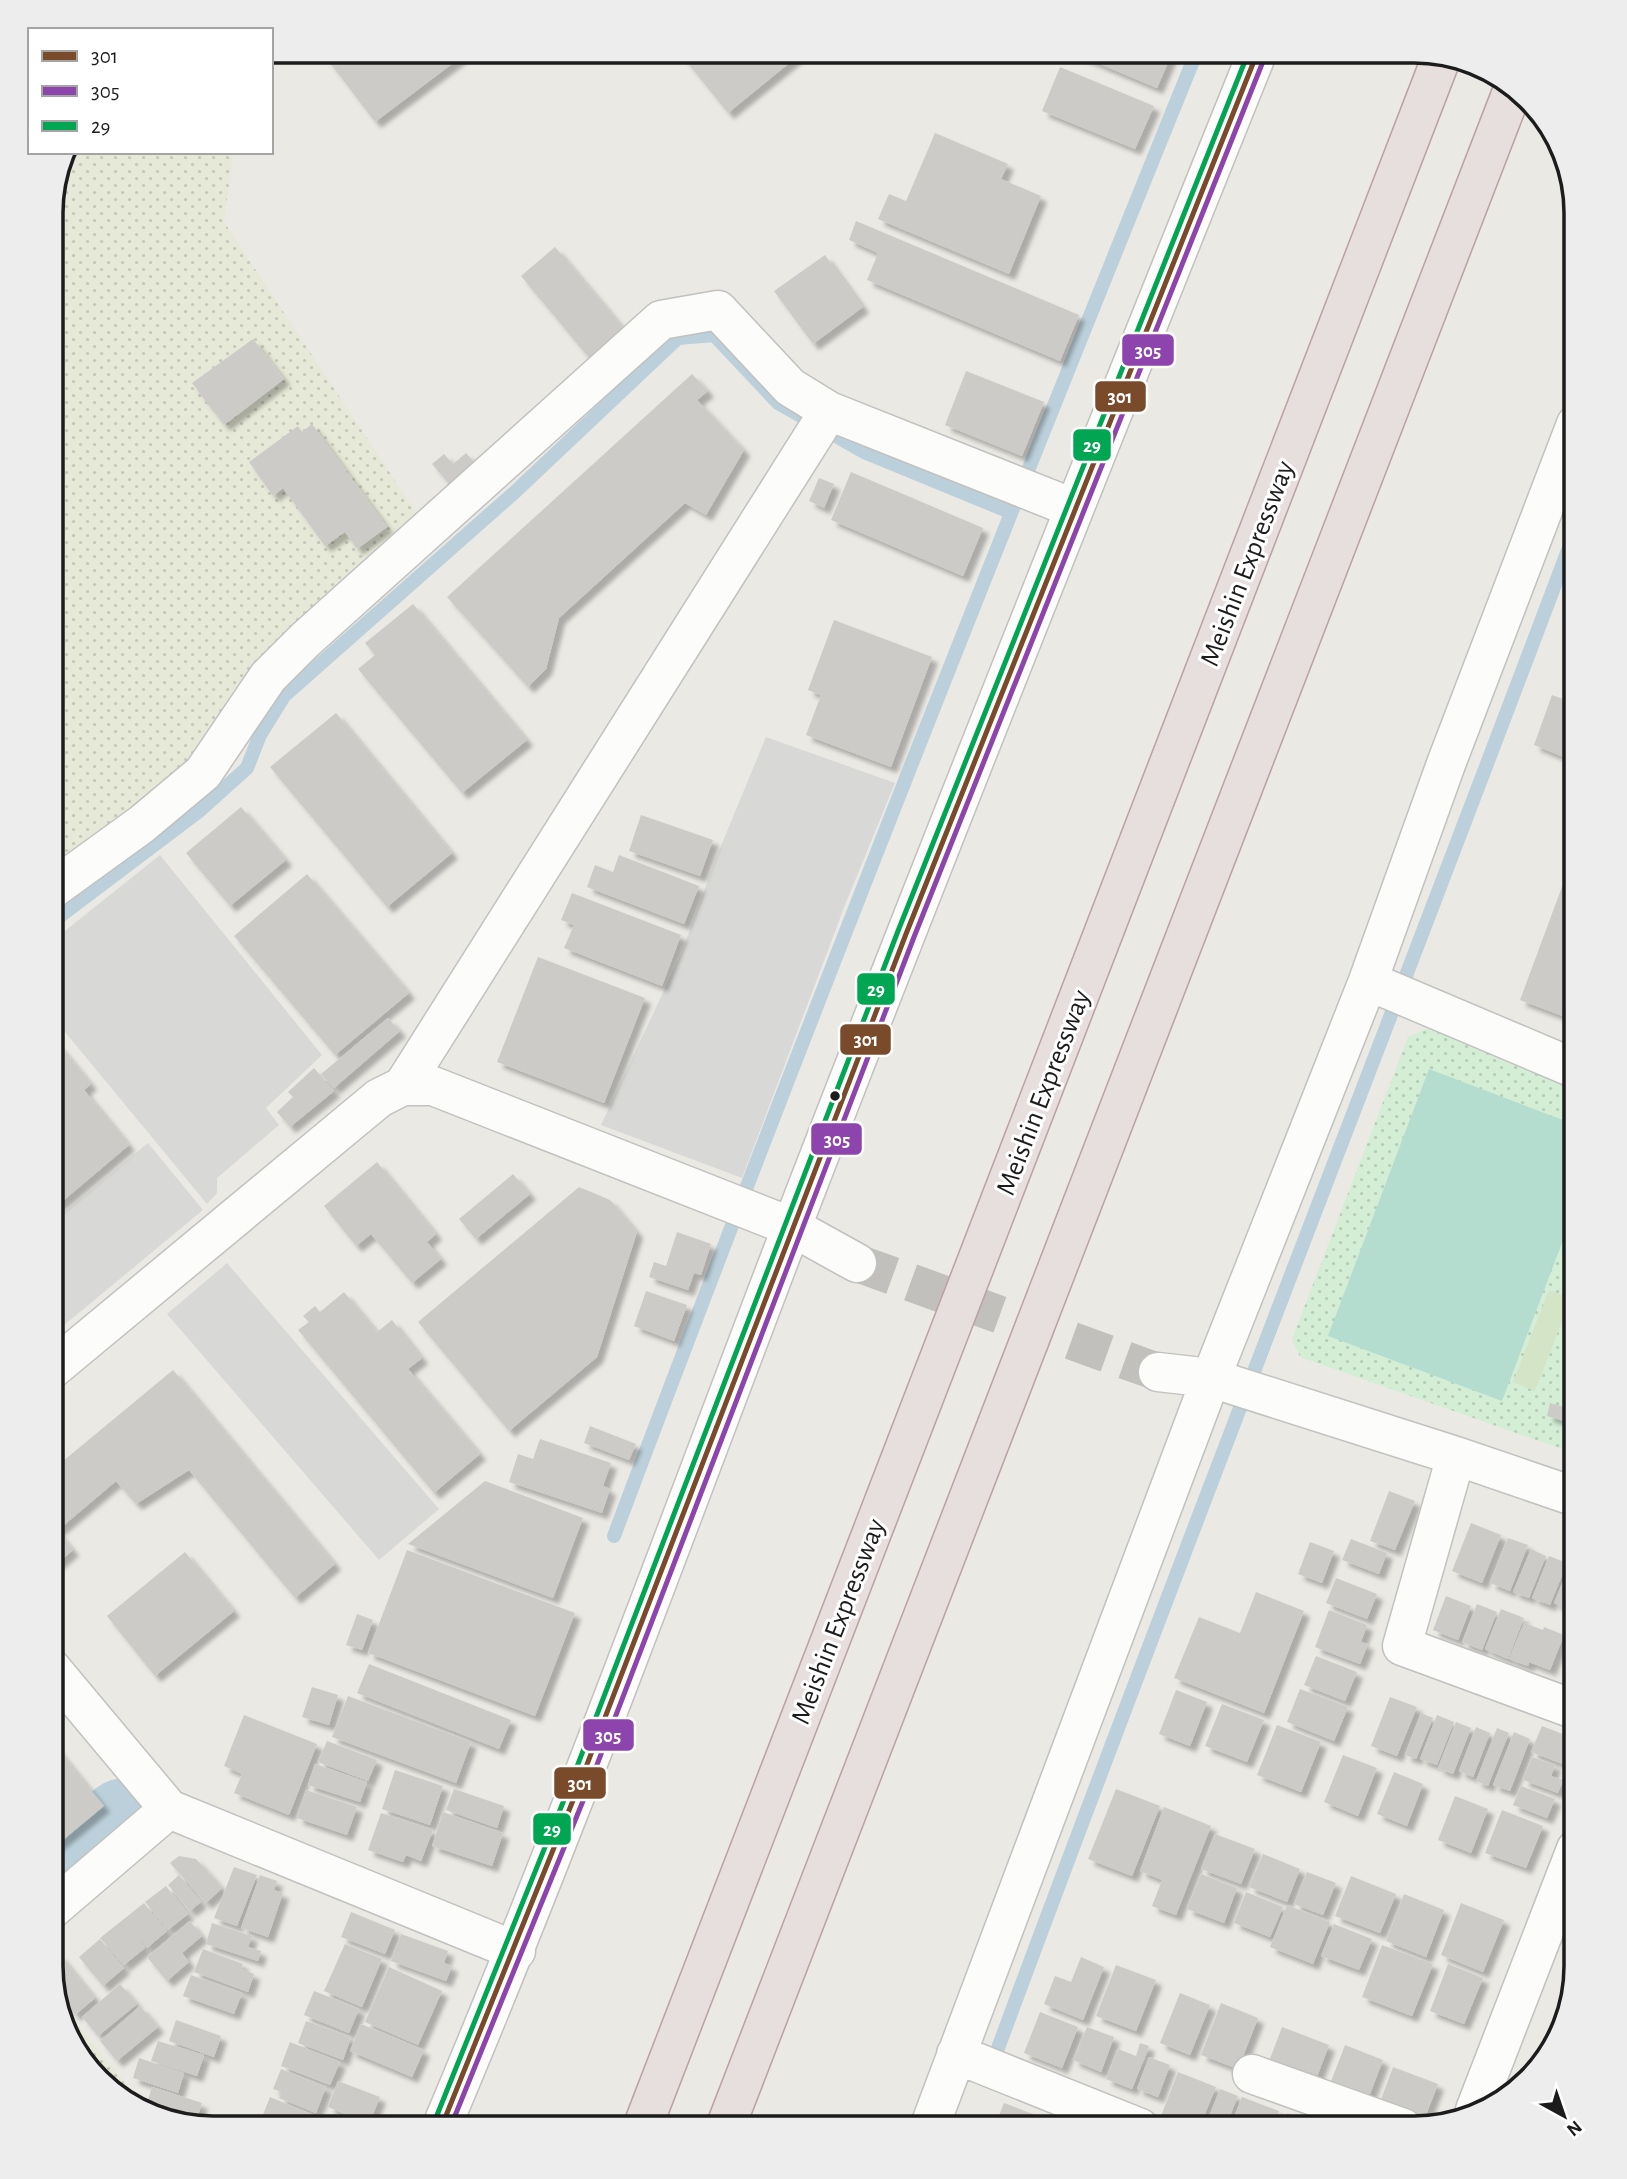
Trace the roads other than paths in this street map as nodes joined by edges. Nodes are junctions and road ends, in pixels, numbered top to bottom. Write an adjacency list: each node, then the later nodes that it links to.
1 (1253, 63): 6 (street)
2 (1439, 65): 28 (highway, Meishin Expressway)
3 (1510, 98): 29 (highway)
4 (829, 411): 6 (street); 7 (street); 10 (street)
5 (1564, 455): 8 (street)
6 (1073, 508): 11 (street)
7 (63, 881)
8 (1368, 981): 9 (street); 15 (street)
9 (1564, 1064)
10 (404, 1086): 11 (street); 13 (street)
11 (792, 1227): 12 (street); 23 (street)
12 (857, 1263)
13 (63, 1360)
14 (1158, 1372): 15 (street)
15 (1211, 1378): 16 (street); 24 (street)
16 (1456, 1456): 17 (street); 19 (street)
17 (1564, 1493)
18 (63, 1682): 20 (street)
19 (1564, 1706)
20 (169, 1809): 22 (street); 23 (street)
21 (1564, 1880): 26 (street)
22 (63, 1900)
23 (516, 1951): 27 (street)
24 (956, 2054): 30 (street); 31 (street)
25 (1252, 2074): 32 (street)
26 (1478, 2101)
27 (446, 2116)
28 (647, 2116)
29 (730, 2116)
30 (933, 2116)
31 (1110, 2116)
32 (1369, 2116)

